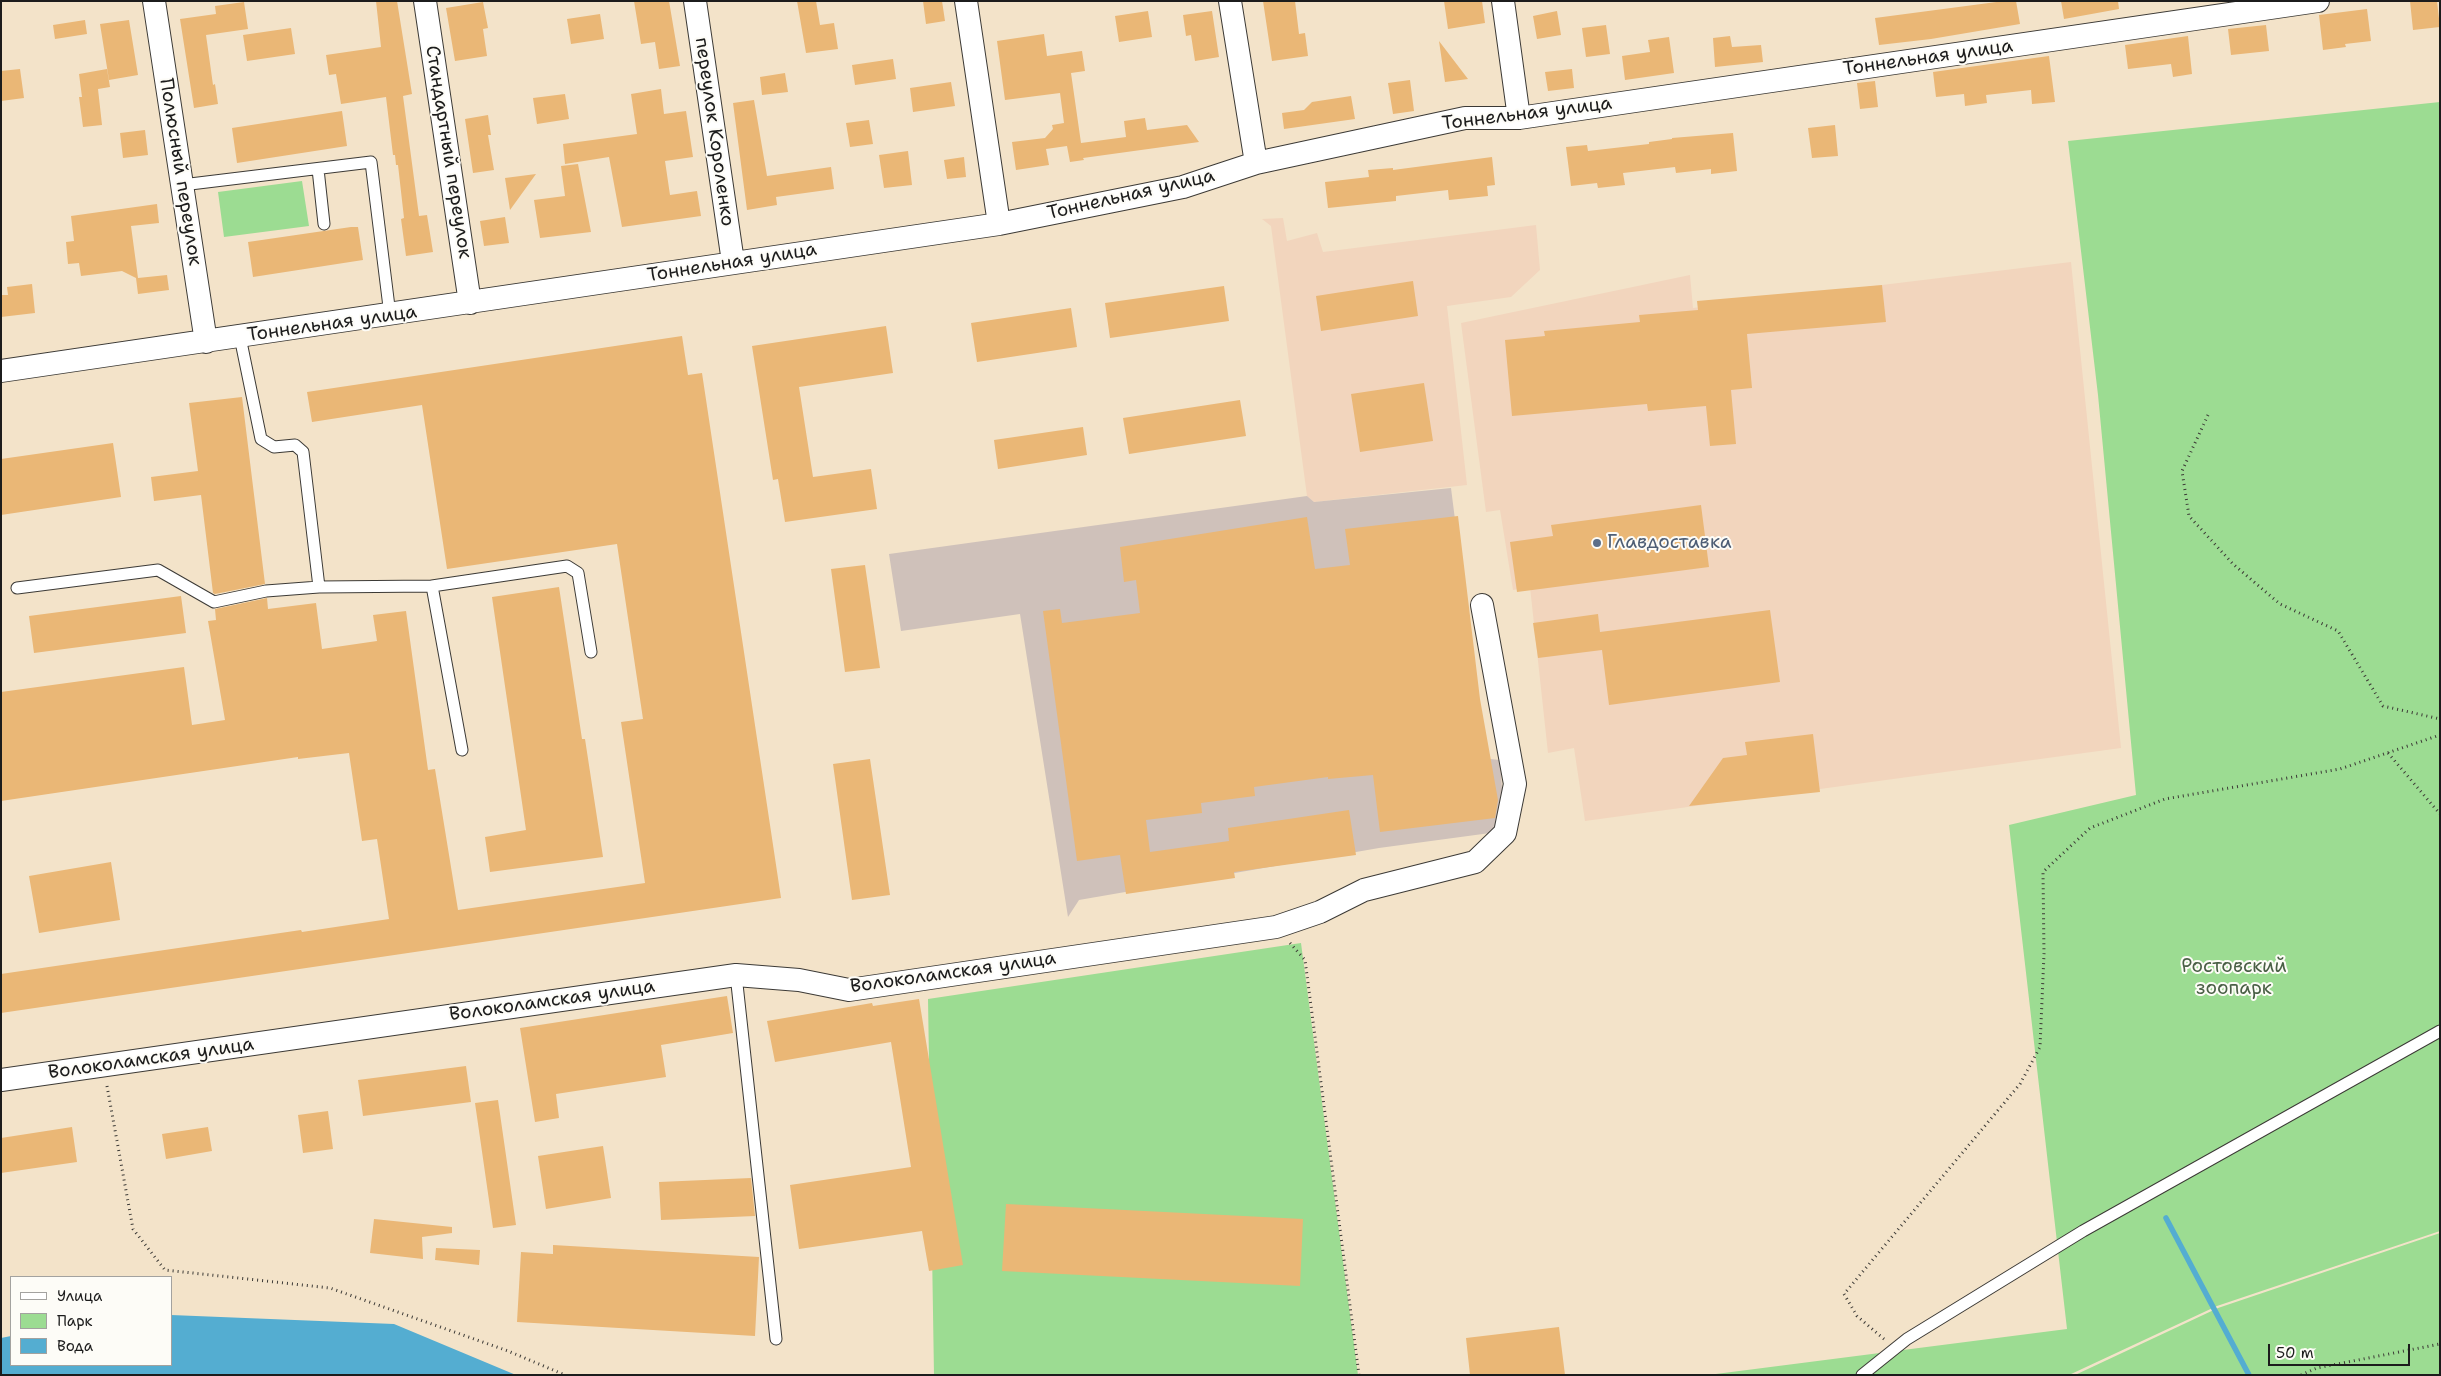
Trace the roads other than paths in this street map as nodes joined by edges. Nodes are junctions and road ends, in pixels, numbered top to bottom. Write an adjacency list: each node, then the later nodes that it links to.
1 (154, 1): 11 (street, Полюсный переулок)
2 (425, 1): 15 (street, Стандартный переулок)
3 (695, 1): 14 (street, переулок Короленко)
4 (966, 1): 13 (street)
5 (1230, 1): 9 (street)
6 (1503, 1): 8 (street)
7 (2308, 2): 8 (street, Тоннельная улица)
8 (1519, 118): 9 (street, Тоннельная улица)
9 (1256, 163): 13 (street, Тоннельная улица)
10 (318, 169): 11 (lane); 12 (lane); 16 (lane)
11 (182, 185): 18 (street, Полюсный переулок)
12 (324, 224)
13 (999, 224): 14 (street, Тоннельная улица)
14 (734, 262): 15 (street, Тоннельная улица)
15 (470, 303): 16 (street, Тоннельная улица)
16 (390, 315): 17 (street, Тоннельная улица)
17 (240, 337): 18 (street, Тоннельная улица); 21 (lane)
18 (206, 342): 19 (street, Тоннельная улица)
19 (1, 370)
20 (432, 586): 21 (lane); 24 (lane); 25 (lane)
21 (319, 587): 22 (lane)
22 (17, 588)
23 (1482, 604): 26 (street, Волоколамская улица)
24 (591, 652)
25 (462, 750)
26 (736, 975): 28 (street, Волоколамская улица); 29 (lane)
27 (2440, 1031): 30 (lane)
28 (1, 1080)
29 (776, 1339)
30 (1862, 1375)

